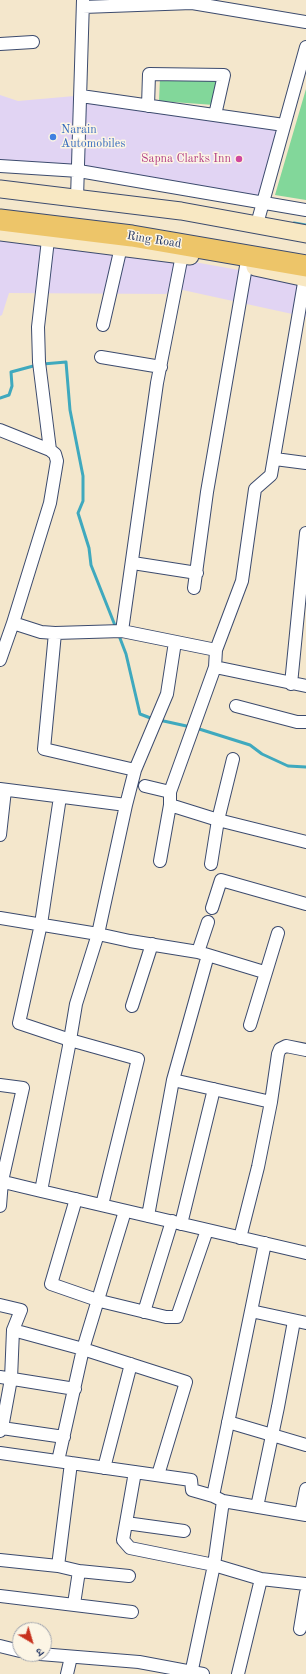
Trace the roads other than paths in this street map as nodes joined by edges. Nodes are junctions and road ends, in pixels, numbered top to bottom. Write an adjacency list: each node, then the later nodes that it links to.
1 (206, 2): 2 (street); 3 (street)
2 (83, 4): 8 (street)
3 (250, 6): 4 (street)
4 (306, 22)
5 (33, 42): 6 (street)
6 (0, 44)
7 (306, 47): 11 (street)
8 (81, 96): 9 (street); 13 (street)
9 (148, 106): 10 (street); 10 (street)
10 (215, 115): 11 (street)
11 (284, 125): 18 (street)
12 (0, 166): 13 (street)
13 (78, 173): 15 (street); 18 (street)
14 (0, 189): 15 (street)
15 (77, 194): 18 (street)
16 (0, 206): 24 (highway, Ring Road)
17 (306, 210): 18 (street)
18 (259, 215): 22 (street)
19 (0, 220): 21 (highway, Ring Road)
20 (0, 232): 21 (street)
21 (49, 232): 23 (street); 26 (highway, Ring Road); 32 (street)
22 (306, 234)
23 (121, 247): 25 (street); 28 (street)
24 (306, 252)
25 (182, 255): 26 (street); 30 (street)
26 (247, 260): 27 (highway, Ring Road); 37 (street)
27 (306, 274): 33 (street)
28 (103, 325)
29 (101, 358): 30 (street)
30 (161, 367): 36 (street)
31 (0, 430): 32 (street)
32 (50, 450): 39 (street)
33 (274, 459): 34 (street); 43 (street)
34 (306, 462)
35 (306, 533): 46 (street)
36 (133, 563): 37 (street); 40 (street)
37 (197, 572): 38 (street)
38 (194, 588)
39 (13, 623): 41 (street); 44 (street)
40 (122, 630): 41 (street); 42 (street)
41 (55, 633): 51 (street)
42 (175, 642): 43 (street); 51 (street)
43 (216, 650): 45 (street)
44 (0, 660)
45 (215, 667): 46 (street); 54 (street)
46 (291, 684): 47 (street)
47 (306, 686)
48 (236, 706): 49 (street)
49 (306, 722)
50 (233, 759): 58 (street)
51 (135, 770): 56 (street)
52 (145, 786): 54 (street)
53 (3, 789): 55 (street); 59 (street)
54 (170, 792): 57 (street)
55 (60, 797): 56 (street); 67 (street)
56 (126, 805): 69 (street)
57 (170, 805): 58 (street); 61 (street)
58 (218, 820): 60 (street); 62 (street)
59 (0, 835)
60 (306, 842)
61 (160, 861)
62 (211, 864)
63 (306, 904): 64 (street)
64 (212, 908)
65 (0, 918): 67 (street)
66 (208, 922): 71 (street)
67 (41, 924): 69 (street); 75 (street)
68 (278, 933): 72 (street)
69 (98, 934): 70 (street); 75 (street)
70 (152, 944): 71 (street); 73 (street)
71 (203, 953): 72 (street); 77 (street)
72 (264, 972): 74 (street)
73 (132, 1006)
74 (250, 1024)
75 (70, 1040): 82 (street); 84 (street)
76 (306, 1050): 80 (street)
77 (174, 1080): 79 (street); 87 (street)
78 (0, 1085): 81 (street)
79 (214, 1089): 80 (street); 88 (street)
80 (271, 1102): 90 (street)
81 (1, 1181): 82 (street); 85 (street)
82 (41, 1191): 83 (street)
83 (76, 1199): 84 (street); 93 (street)
84 (102, 1205): 86 (street)
85 (0, 1206)
86 (126, 1210): 87 (street); 93 (street)
87 (148, 1216): 88 (street)
88 (176, 1222): 89 (street); 96 (street)
89 (207, 1230): 90 (street); 96 (street)
90 (240, 1238): 91 (street)
91 (265, 1243): 92 (street); 95 (street)
92 (306, 1253)
93 (98, 1300): 96 (street); 99 (street)
94 (0, 1305): 98 (street)
95 (251, 1311): 97 (street); 103 (street)
96 (144, 1312)
97 (300, 1322): 105 (street)
98 (12, 1330): 99 (street); 101 (street)
99 (83, 1349): 100 (street); 102 (street)
100 (131, 1364): 111 (street); 113 (street)
101 (6, 1378): 102 (street); 104 (street)
102 (74, 1388): 106 (street)
103 (228, 1422): 105 (street); 115 (street)
104 (1, 1429): 106 (street)
105 (272, 1435): 107 (street); 116 (street)
106 (64, 1437): 109 (street)
107 (306, 1445)
108 (0, 1453): 109 (street)
109 (58, 1461): 110 (street)
110 (71, 1463): 111 (street); 122 (street)
111 (104, 1468): 112 (street)
112 (135, 1472): 113 (street); 118 (street)
113 (158, 1475): 115 (street)
114 (306, 1489): 117 (street)
115 (218, 1499): 116 (street); 121 (street)
116 (257, 1507): 117 (street)
117 (304, 1515)
118 (126, 1523): 119 (street); 121 (street)
119 (184, 1531)
120 (0, 1560): 122 (street)
121 (214, 1564): 125 (street); 137 (street)
122 (58, 1566): 123 (street)
123 (79, 1571): 124 (street); 129 (street)
124 (129, 1576)
125 (261, 1579): 126 (street); 139 (street)
126 (306, 1584)
127 (306, 1593): 131 (street)
128 (0, 1596): 129 (street)
129 (74, 1604): 130 (street)
130 (132, 1612)
131 (300, 1629)
132 (0, 1646): 133 (street)
133 (12, 1649)
134 (52, 1655): 135 (street)
135 (71, 1656): 136 (street); 138 (street)
136 (138, 1668): 137 (street)
137 (195, 1673)
138 (67, 1674)
139 (238, 1674)

